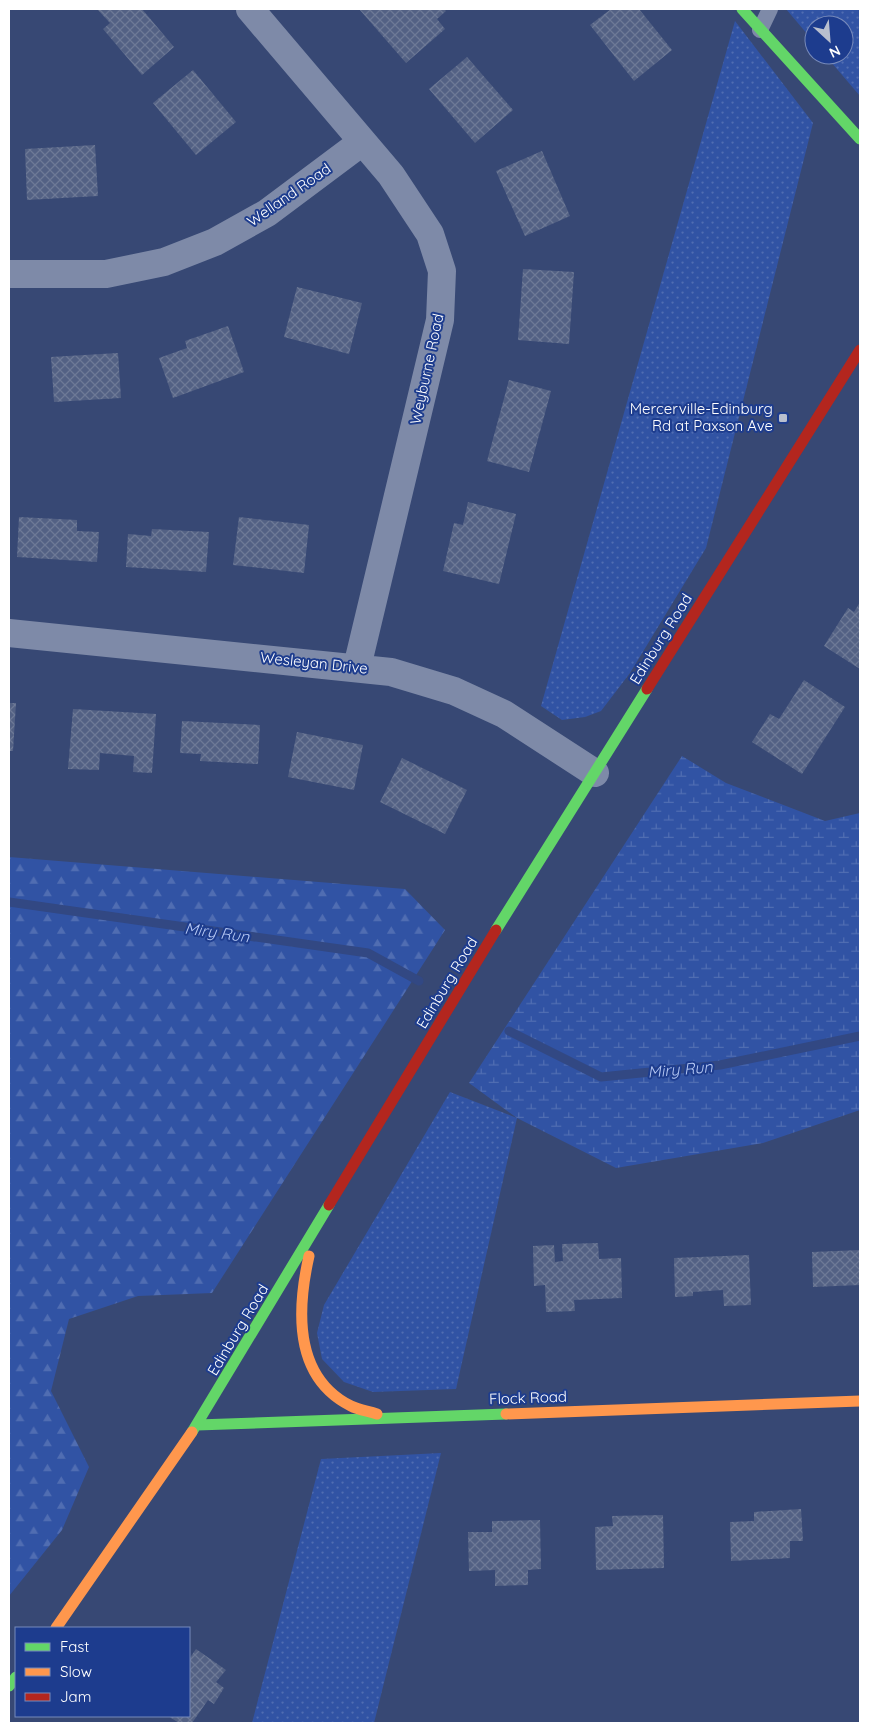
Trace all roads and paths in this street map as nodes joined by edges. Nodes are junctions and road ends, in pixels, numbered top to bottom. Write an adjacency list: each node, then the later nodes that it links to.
1 (250, 9): 6 (street, Weyburne Road)
2 (742, 9): 4 (main road)
3 (770, 9): 4 (lane)
4 (760, 30): 5 (main road)
5 (860, 140)
6 (362, 142): 7 (street, Welland Road); 10 (street, Weyburne Road)
7 (9, 274)
8 (860, 350): 11 (main road, Edinburg Road)
9 (9, 633): 10 (street, Wesleyan Drive)
10 (357, 667): 11 (street, Wesleyan Drive)
11 (595, 773): 12 (main road, Edinburg Road)
12 (316, 1230): 14 (main road); 15 (main road, Edinburg Road)
13 (860, 1401): 14 (main road, Flock Road)
14 (385, 1417): 15 (main road, Flock Road)
15 (197, 1425): 16 (main road, Edinburg Road)
16 (57, 1627)

